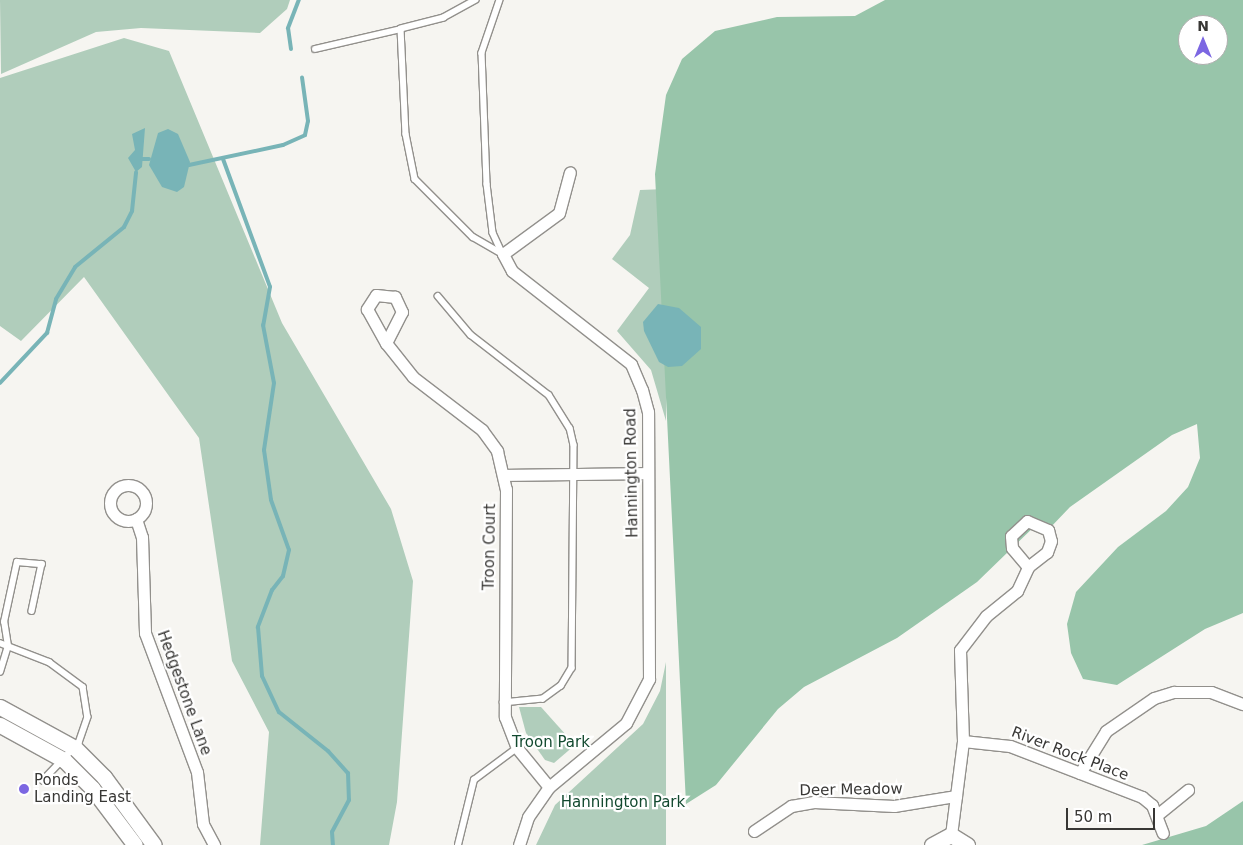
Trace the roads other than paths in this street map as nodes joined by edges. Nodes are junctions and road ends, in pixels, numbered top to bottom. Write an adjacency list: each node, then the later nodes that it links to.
1 (476, 0): 3 (lane)
2 (500, 0): 6 (lane, Hannington Road)
3 (401, 29): 4 (lane); 6 (lane)
4 (315, 49)
5 (570, 172): 6 (street)
6 (503, 254): 10 (street, Hannington Road)
7 (438, 296): 9 (lane)
8 (386, 343): 11 (street, Troon Court)
9 (574, 473): 10 (street); 11 (street); 18 (lane)
10 (647, 473): 28 (street, Hannington Road)
11 (505, 474): 18 (street, Troon Court)
12 (136, 519): 37 (street, Hedgestone Lane)
13 (1028, 567): 22 (street)
14 (32, 611): 16 (lane)
15 (0, 643): 16 (lane)
16 (8, 646): 17 (lane); 23 (lane)
17 (0, 672)
18 (504, 703): 24 (street, Troon Court)
19 (1243, 704): 26 (street)
20 (0, 707): 23 (street)
21 (0, 724): 25 (street)
22 (963, 742): 26 (street, River Rock Place); 30 (street)
23 (75, 748): 25 (lane); 36 (street)
24 (518, 748): 28 (street, Troon Court); 38 (lane)
25 (64, 760): 27 (lane); 35 (street)
26 (1080, 773): 31 (street, River Rock Place)
27 (43, 781)
28 (549, 787): 39 (street, Hannington Road)
29 (1188, 790): 31 (street)
30 (956, 796): 32 (street, Deer Meadow); 34 (street)
31 (1157, 814): 33 (street, River Rock Place)
32 (754, 831)
33 (1163, 833)
34 (951, 835): 40 (street); 41 (street)
35 (135, 845)
36 (154, 845)
37 (214, 845)
38 (458, 845)
39 (519, 845)
40 (931, 845)
41 (967, 845)

